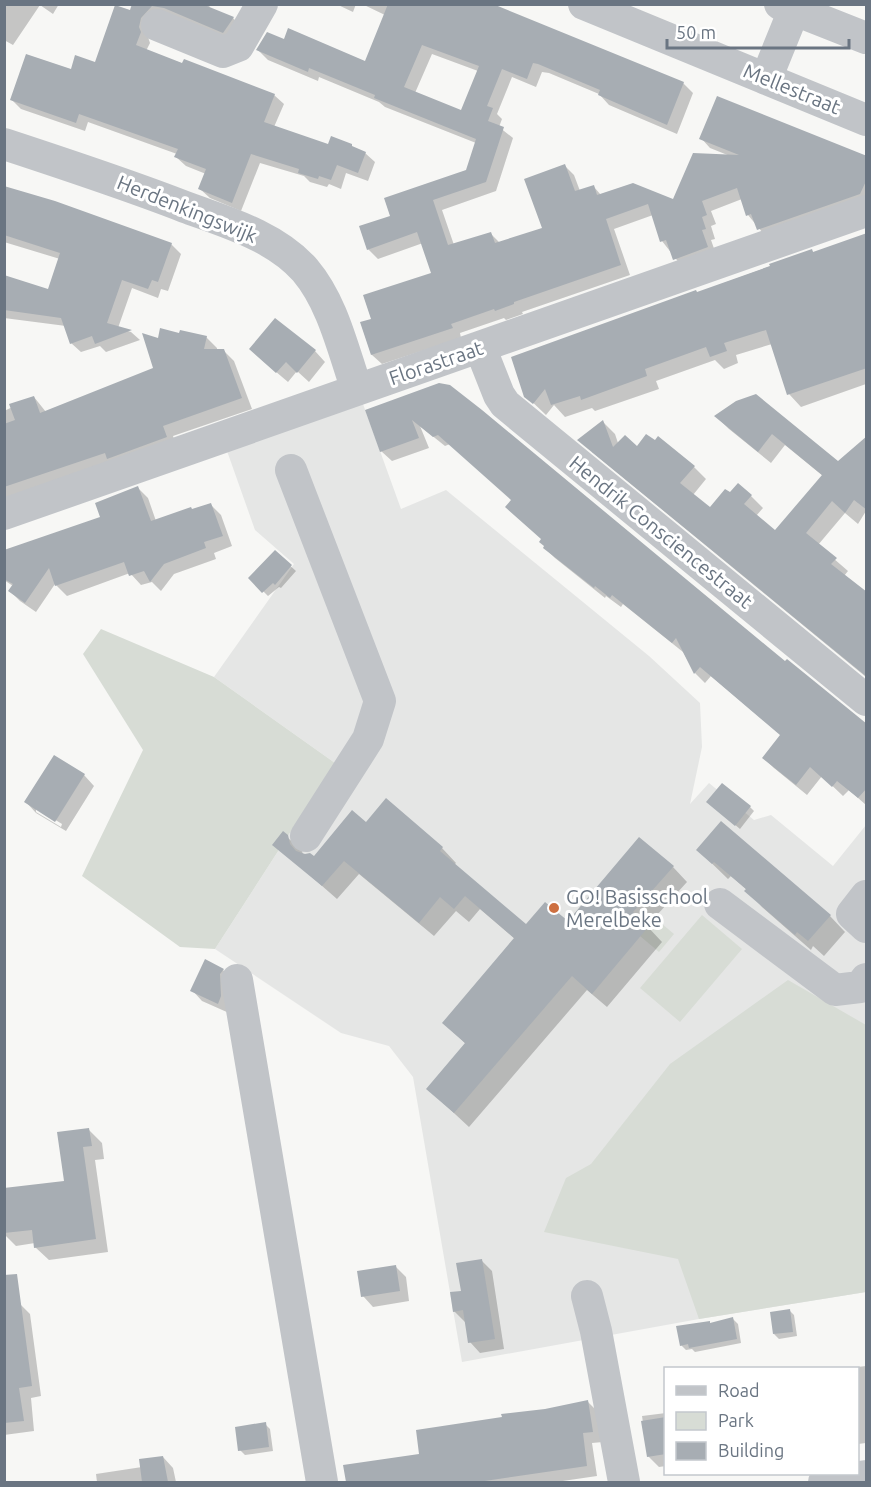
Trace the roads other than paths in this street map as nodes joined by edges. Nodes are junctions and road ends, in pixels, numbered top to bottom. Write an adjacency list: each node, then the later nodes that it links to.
1 (262, 4): 4 (street)
2 (584, 4): 6 (street, Mellestraat)
3 (787, 7): 5 (street); 6 (street)
4 (157, 25)
5 (867, 38)
6 (766, 78): 7 (street, Mellestraat)
7 (867, 120)
8 (4, 144): 11 (street, Herdenkingswijk)
9 (867, 211): 10 (street, Florastraat)
10 (480, 347): 11 (street, Florastraat); 14 (street, Hendrik Consciencestraat)
11 (357, 390): 13 (street, Florastraat)
12 (291, 470): 15 (street)
13 (4, 514)
14 (867, 700)
15 (306, 836)
16 (867, 896): 18 (street)
17 (720, 904): 19 (street)
18 (867, 927)
19 (867, 979)
20 (237, 980): 23 (street)
21 (588, 1296): 24 (street)
22 (867, 1476): 25 (street)
23 (322, 1482)
24 (624, 1482)
25 (824, 1482)

